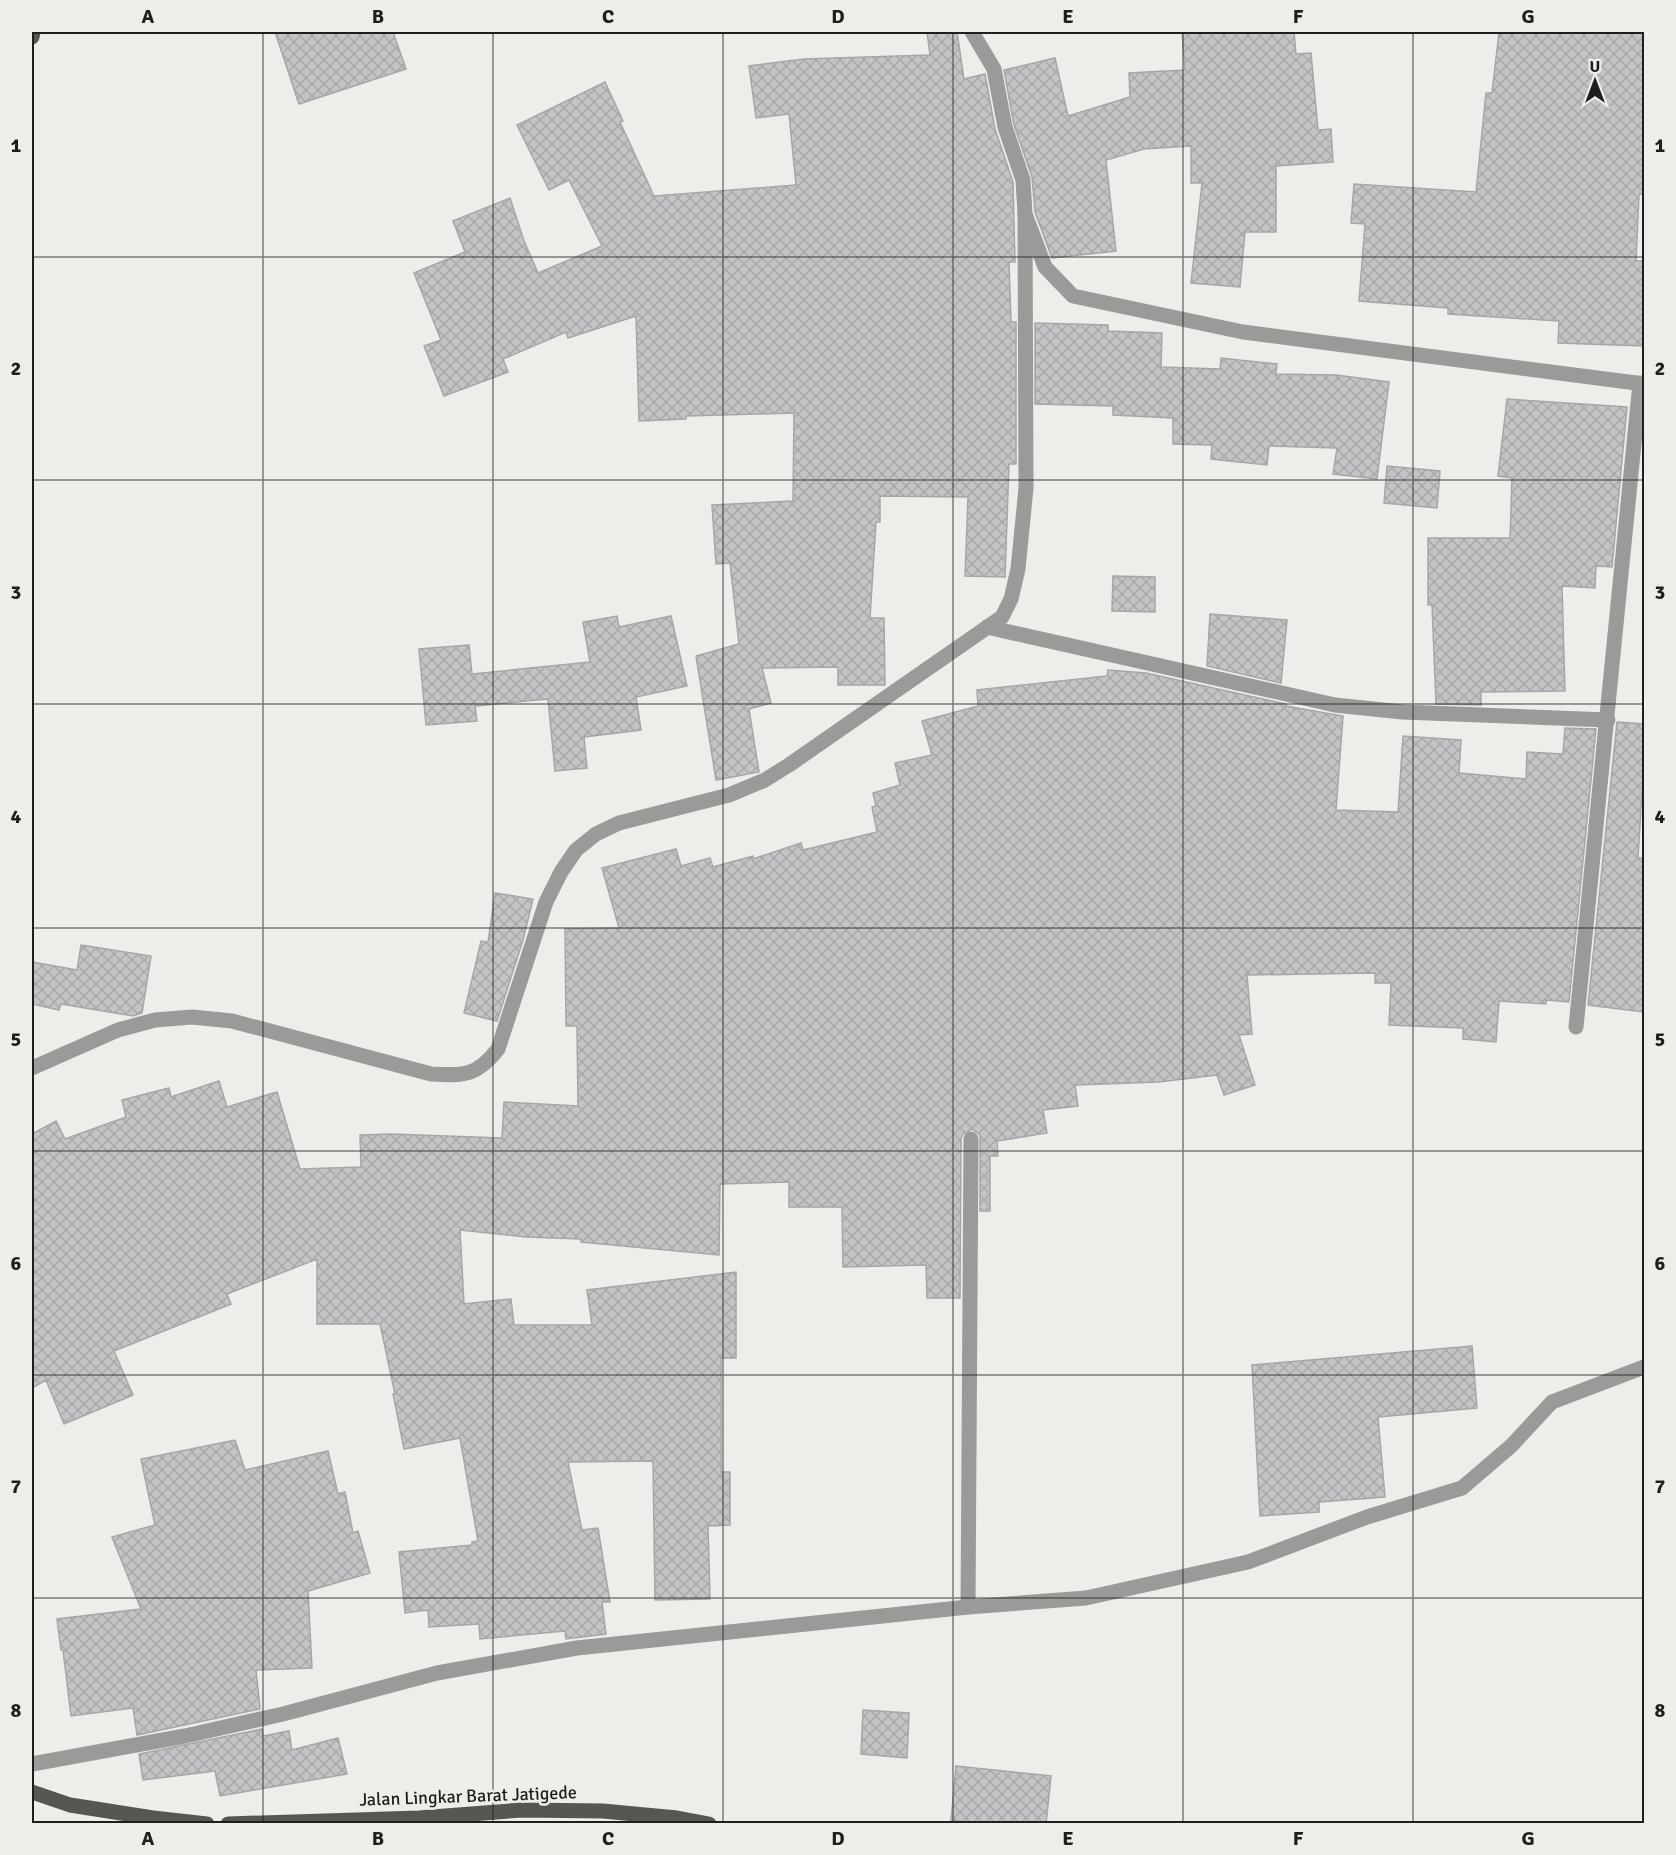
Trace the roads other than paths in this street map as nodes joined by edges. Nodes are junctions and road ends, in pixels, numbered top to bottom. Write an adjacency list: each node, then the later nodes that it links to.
1 (33, 32): 3 (main road)
2 (972, 32): 4 (street)
3 (32, 37)
4 (1025, 214): 5 (street); 6 (street)
5 (1642, 384): 7 (street)
6 (987, 627): 7 (street); 9 (street)
7 (1608, 720): 8 (street)
8 (1576, 1027)
9 (32, 1068)
10 (971, 1139): 12 (street)
11 (1644, 1367): 12 (street)
12 (968, 1607): 13 (street)
13 (32, 1764)
14 (32, 1792): 15 (main road)
15 (207, 1824)
16 (228, 1824): 17 (main road, Jalan Lingkar Barat Jatigede)
17 (709, 1824)

